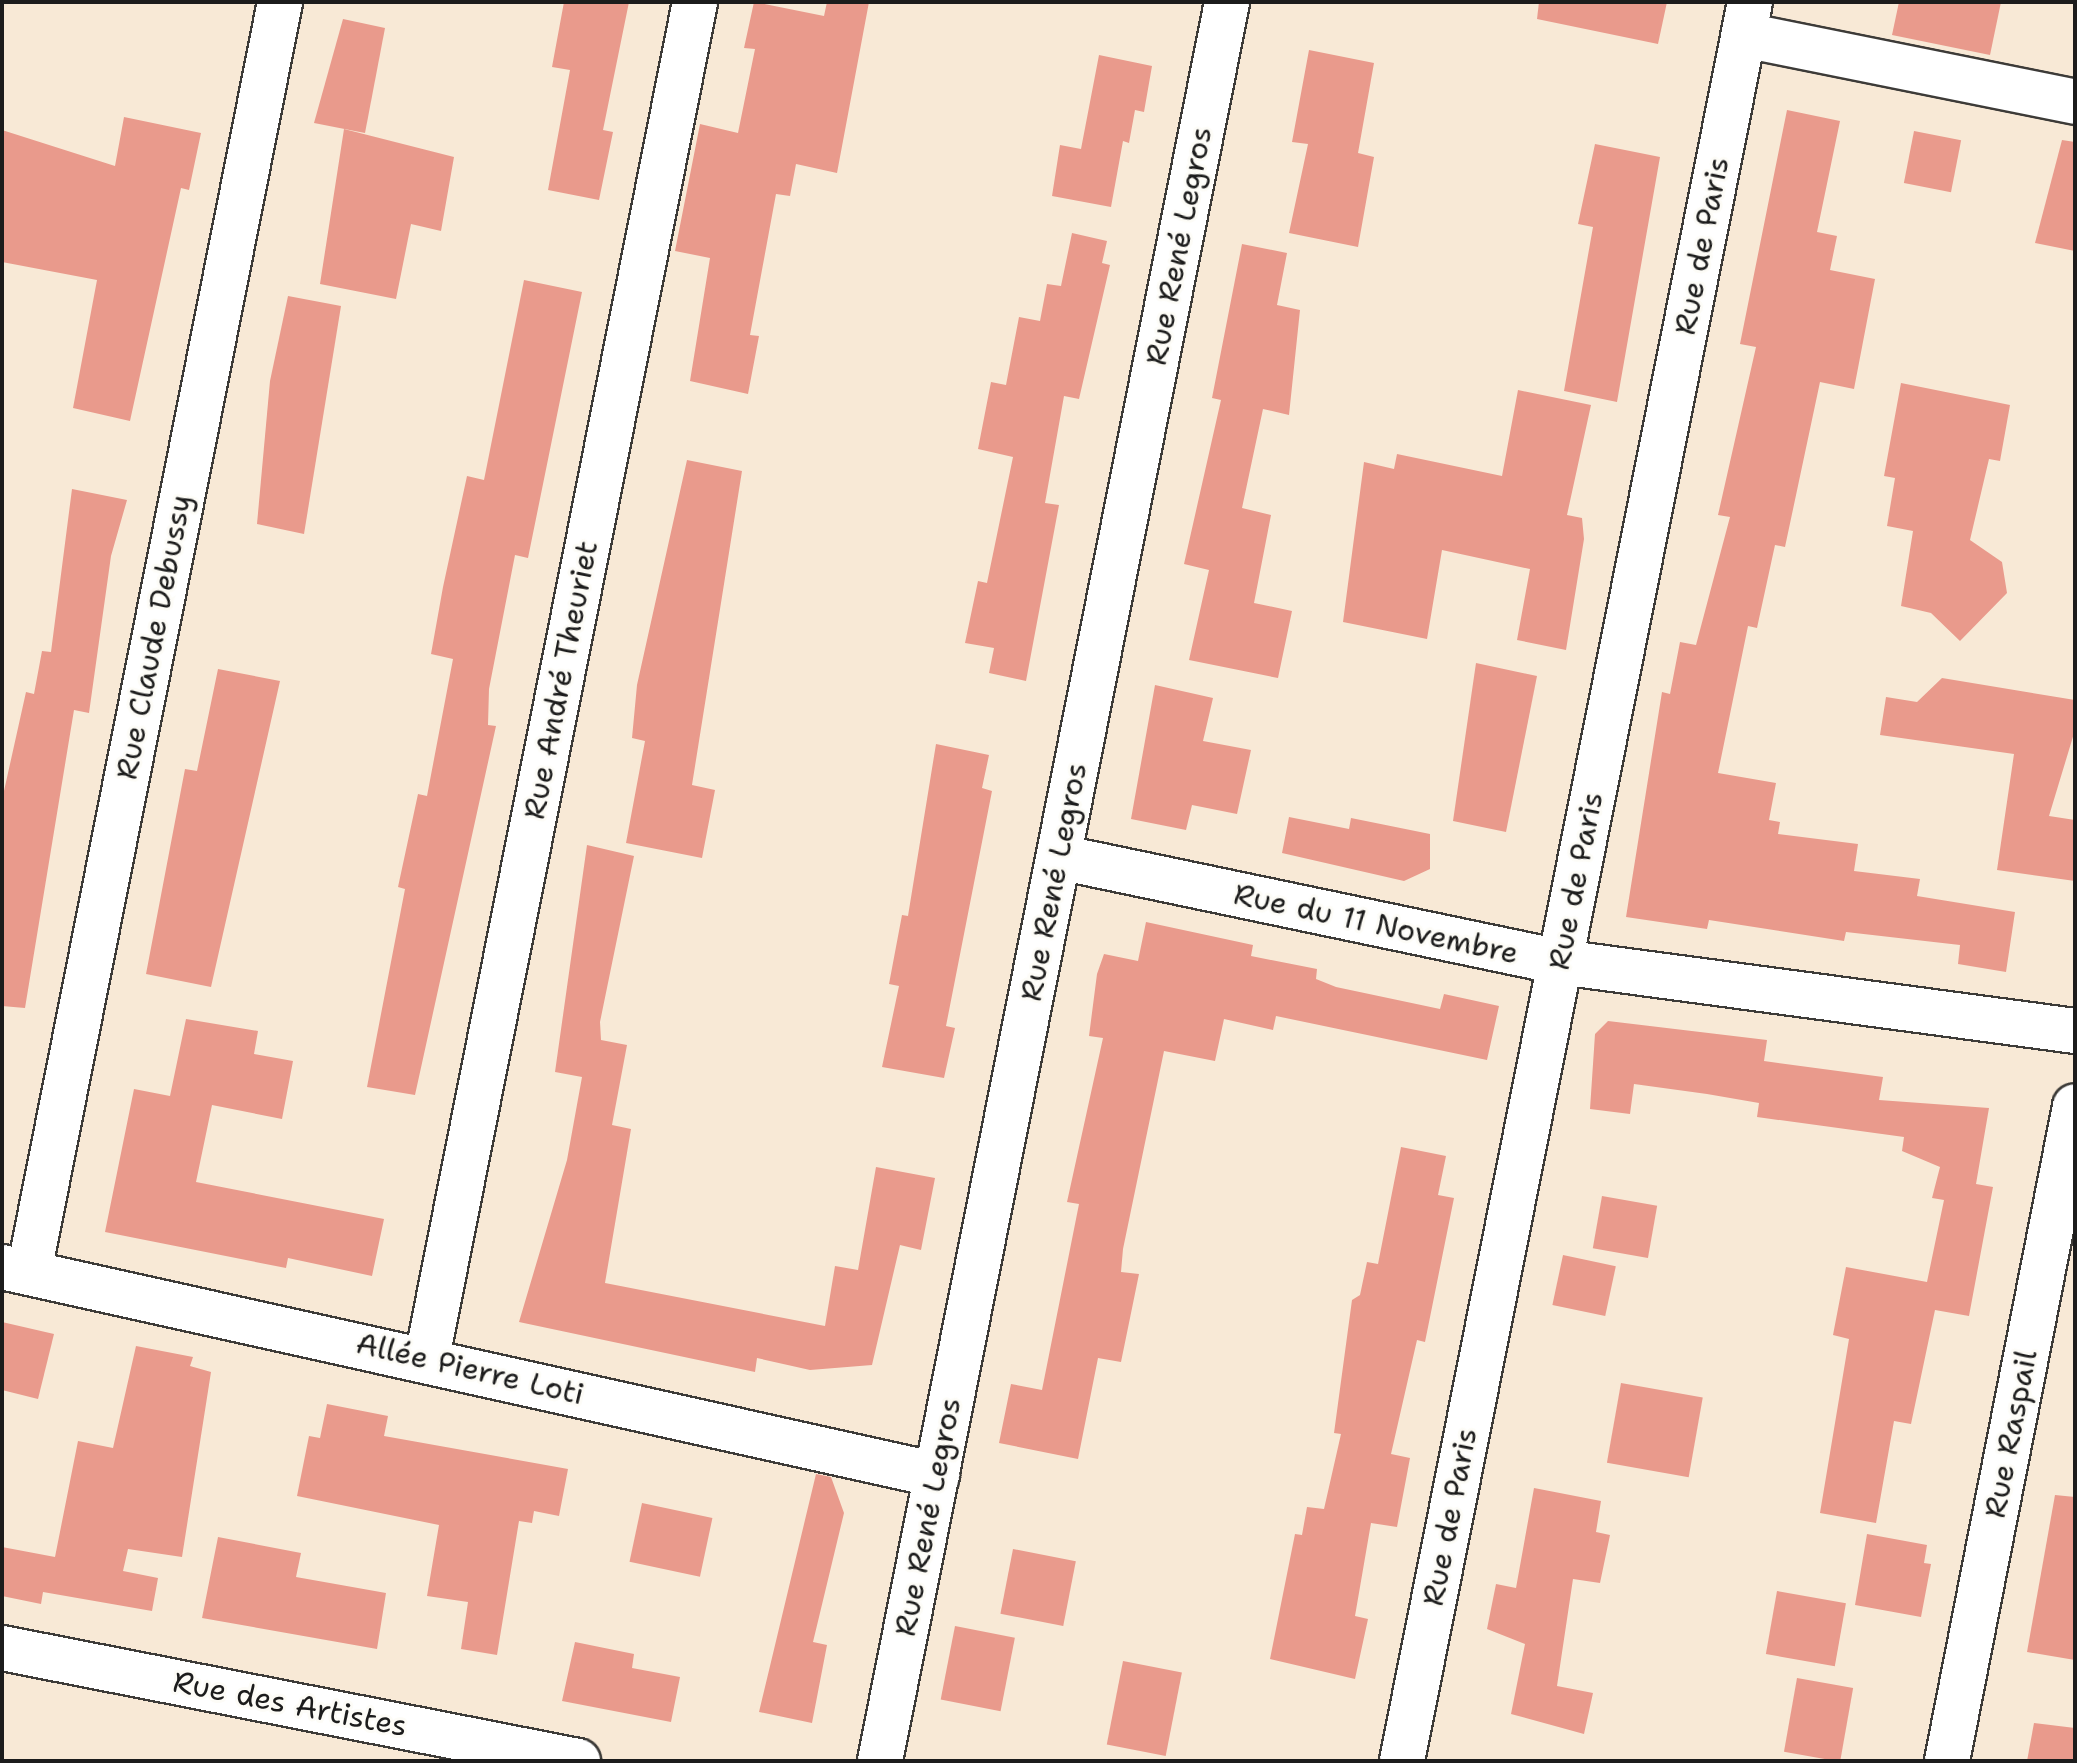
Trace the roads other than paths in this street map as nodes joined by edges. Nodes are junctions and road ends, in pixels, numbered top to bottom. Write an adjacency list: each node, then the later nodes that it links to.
1 (280, 2): 10 (street, Rue Claude Debussy)
2 (695, 2): 11 (street, Rue André Theuriet)
3 (1227, 2): 6 (street, Rue René Legros)
4 (1747, 18): 5 (street); 7 (street, Rue de Paris)
5 (2075, 102)
6 (1059, 857): 7 (street, Rue du 11 Novembre); 12 (street, Rue René Legros)
7 (1560, 962): 8 (street, Rue du 11 Novembre); 16 (street, Rue de Paris)
8 (2075, 1031)
9 (2075, 1106): 17 (street, Rue Raspail)
10 (15, 1270): 11 (street, Allée Pierre Loti)
11 (427, 1358): 12 (street, Allée Pierre Loti)
12 (937, 1475): 15 (street, Rue René Legros)
13 (2, 1648): 14 (street, Rue des Artistes)
14 (578, 1761)
15 (880, 1761)
16 (1402, 1761)
17 (1947, 1761)

